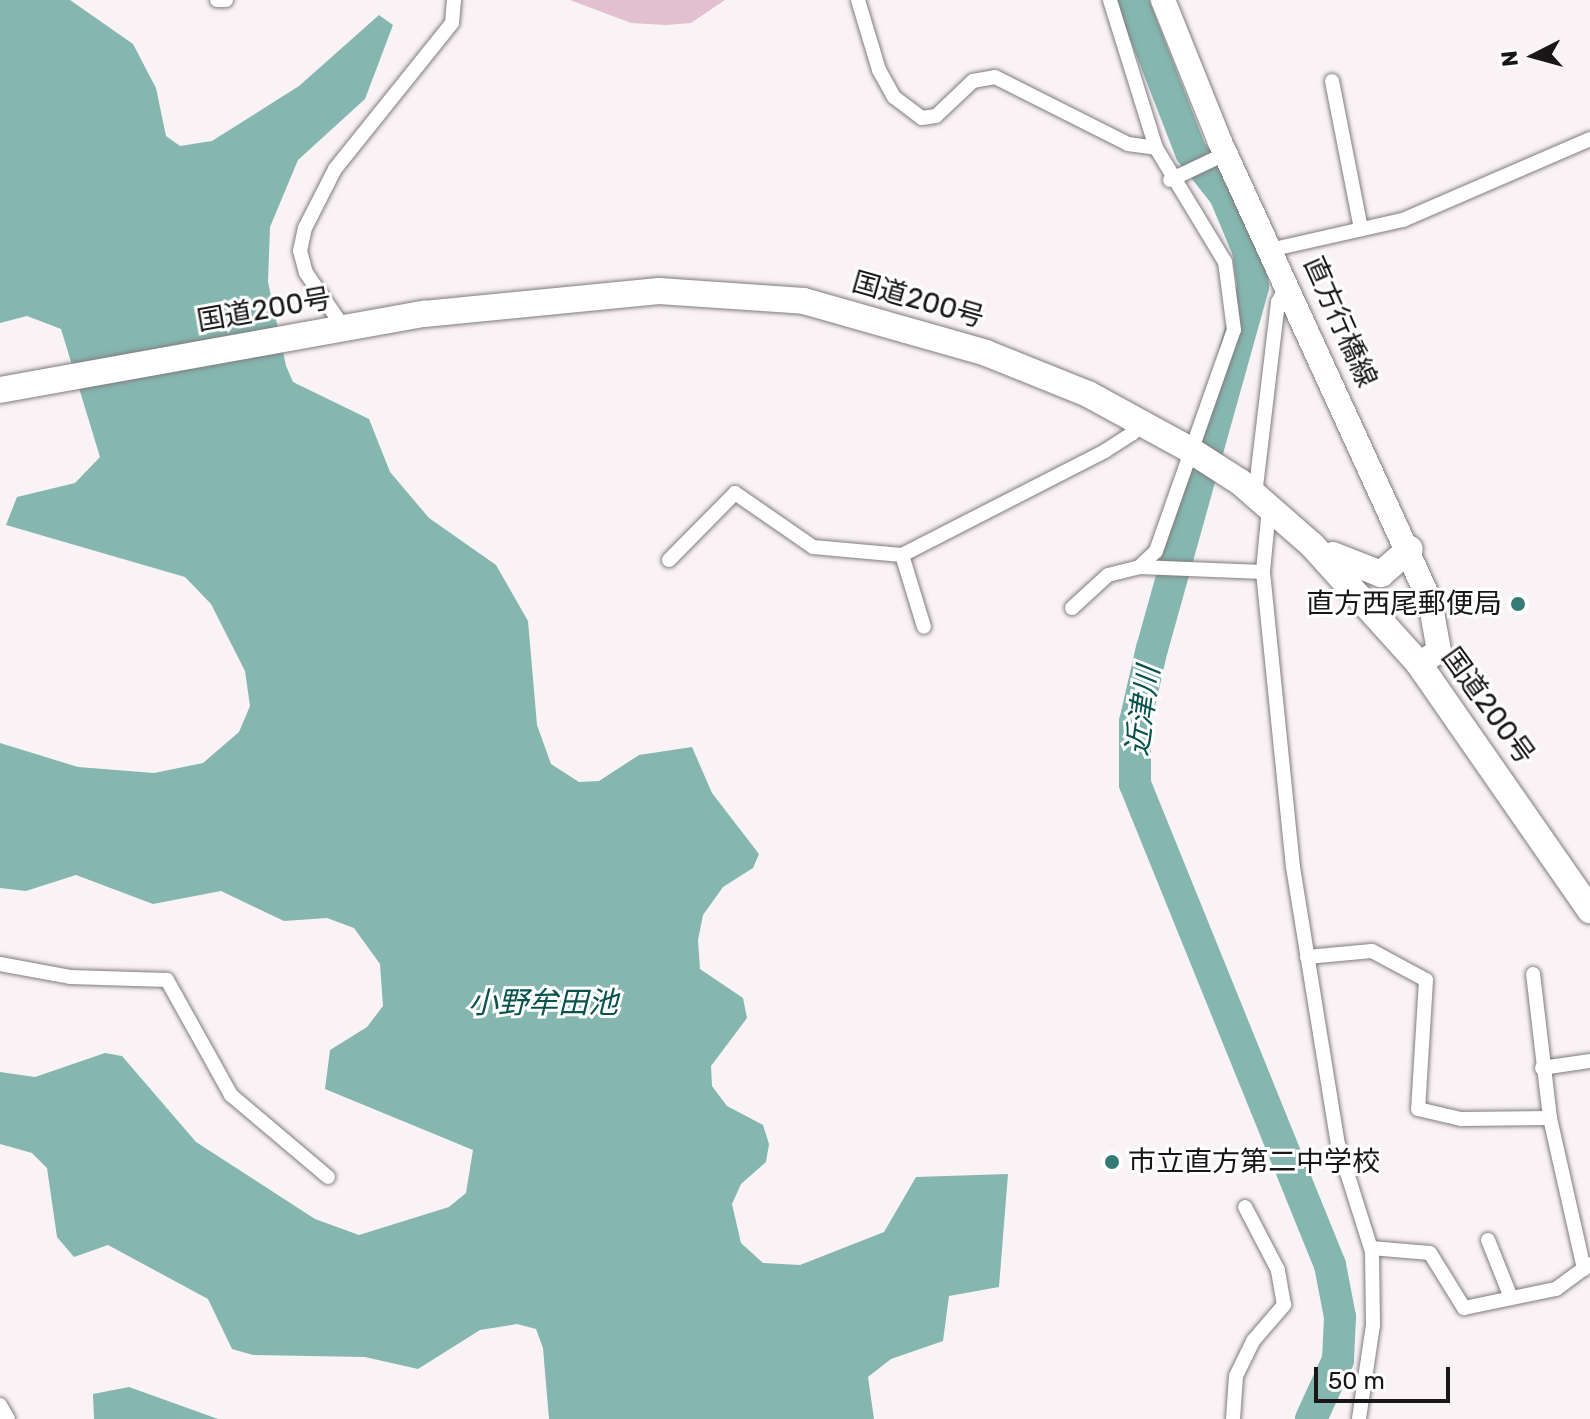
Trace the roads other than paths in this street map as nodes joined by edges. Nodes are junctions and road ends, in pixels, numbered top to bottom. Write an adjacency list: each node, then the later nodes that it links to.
1 (217, 0): 2 (street)
2 (226, 0)
3 (454, 0): 15 (street)
4 (858, 0): 9 (street)
5 (1110, 0): 9 (street)
6 (1163, 0): 10 (main road, 直方行橋線)
7 (1332, 81): 12 (street)
8 (1590, 139): 12 (street)
9 (1156, 148): 11 (street)
10 (1220, 157): 11 (street); 13 (main road, 直方行橋線)
11 (1174, 178): 18 (street)
12 (1361, 229): 13 (street)
13 (1274, 249): 14 (main road, 直方行橋線)
14 (1289, 282): 19 (street); 21 (main road, 直方行橋線)
15 (335, 330): 16 (highway, 国道200号); 17 (highway, 国道200号)
16 (0, 390)
17 (1136, 420): 18 (highway, 国道200号); 22 (street)
18 (1187, 448): 19 (highway, 国道200号); 24 (street)
19 (1255, 495): 20 (highway, 国道200号); 25 (street)
20 (1312, 545): 21 (highway); 28 (highway, 国道200号)
21 (1410, 549): 28 (main road, 直方行橋線)
22 (902, 555): 23 (street); 27 (street)
23 (669, 560)
24 (1139, 567): 25 (street); 26 (street)
25 (1263, 572): 30 (street)
26 (1072, 608)
27 (924, 627)
28 (1419, 664): 29 (highway, 国道200号)
29 (1590, 910)
30 (1307, 957): 35 (street); 39 (street)
31 (0, 964): 36 (street)
32 (1533, 974): 34 (street)
33 (1590, 1061): 34 (street)
34 (1542, 1068): 35 (street)
35 (1550, 1118): 40 (street)
36 (328, 1177)
37 (1245, 1207): 44 (street)
38 (1488, 1240): 41 (street)
39 (1371, 1248): 41 (street); 45 (street)
40 (1587, 1266): 41 (street)
41 (1510, 1295)
42 (0, 1405): 43 (street)
43 (8, 1419)
44 (1233, 1419)
45 (1359, 1419)

